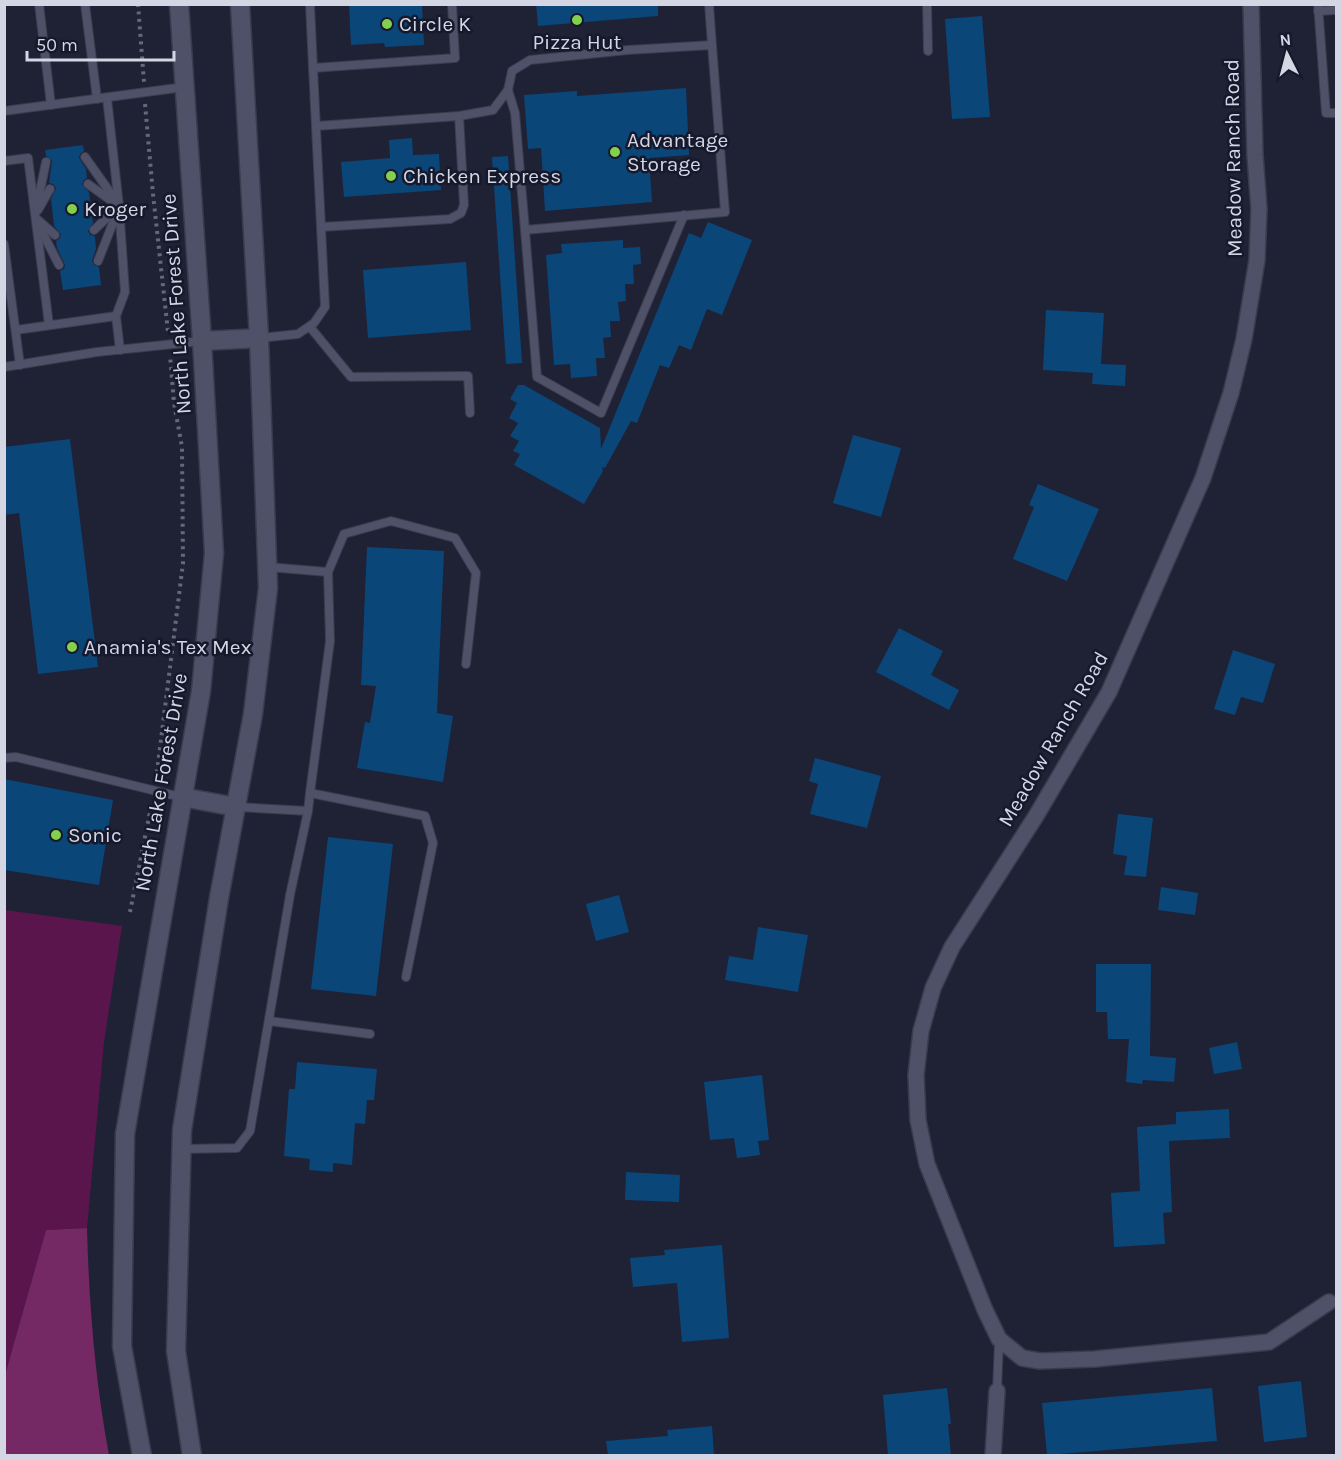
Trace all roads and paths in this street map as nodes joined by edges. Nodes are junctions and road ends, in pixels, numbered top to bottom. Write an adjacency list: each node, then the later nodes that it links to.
1 (39, 4): 21 (lane)
2 (85, 4): 20 (lane)
3 (138, 4): 18 (path)
4 (179, 4): 16 (main road, North Lake Forest Drive)
5 (240, 4): 45 (main road)
6 (310, 4): 15 (lane)
7 (453, 4): 15 (lane)
8 (709, 4): 13 (lane)
9 (927, 4): 14 (lane)
10 (1251, 4): 67 (street, Meadow Ranch Road)
11 (1318, 8): 12 (lane); 23 (lane)
12 (1336, 10)
13 (712, 45): 17 (lane); 32 (lane)
14 (928, 51)
15 (313, 68): 25 (lane)
16 (185, 87): 18 (lane); 46 (main road, North Lake Forest Drive)
17 (508, 90): 24 (lane); 36 (lane)
18 (144, 92): 19 (lane); 47 (path)
19 (107, 98): 20 (lane); 31 (lane)
20 (97, 99): 21 (lane)
21 (51, 105): 22 (lane)
22 (4, 111)
23 (1336, 113)
24 (459, 116): 25 (lane); 34 (lane)
25 (316, 126): 34 (lane)
26 (85, 157): 31 (lane)
27 (4, 161): 33 (lane)
28 (46, 162): 33 (lane)
29 (88, 184): 31 (lane)
30 (50, 189): 33 (lane)
31 (119, 206): 35 (lane); 39 (lane); 41 (lane)
32 (684, 215): 36 (lane); 36 (lane)
33 (34, 217): 37 (lane); 40 (lane); 42 (lane)
34 (321, 227): 43 (lane)
35 (94, 230)
36 (525, 230)
37 (55, 235)
38 (4, 244): 44 (lane)
39 (98, 261)
40 (59, 265)
41 (116, 316): 42 (lane); 48 (lane)
42 (49, 326): 44 (lane)
43 (310, 327): 45 (lane); 51 (lane)
44 (16, 330): 49 (lane)
45 (259, 338): 46 (main road); 52 (main road)
46 (202, 341): 47 (lane); 58 (main road, North Lake Forest Drive)
47 (170, 345): 48 (lane); 56 (path)
48 (120, 350): 49 (lane)
49 (20, 365): 50 (lane)
50 (4, 367)
51 (470, 413)
52 (267, 566): 53 (lane); 59 (main road)
53 (328, 572): 54 (lane); 57 (lane)
54 (466, 664)
55 (4, 758): 56 (lane)
56 (155, 790): 58 (lane); 61 (path)
57 (310, 793): 60 (lane); 62 (lane)
58 (182, 797): 59 (main road); 69 (main road, North Lake Forest Drive)
59 (236, 807): 60 (lane); 65 (main road)
60 (308, 811): 63 (lane)
61 (130, 912)
62 (406, 976)
63 (269, 1021): 64 (lane); 65 (lane)
64 (370, 1034)
65 (182, 1149): 70 (main road)
66 (1329, 1302): 67 (street, Meadow Ranch Road)
67 (999, 1339): 68 (lane)
68 (997, 1391): 71 (street)
69 (142, 1455)
70 (192, 1455)
71 (993, 1455)

